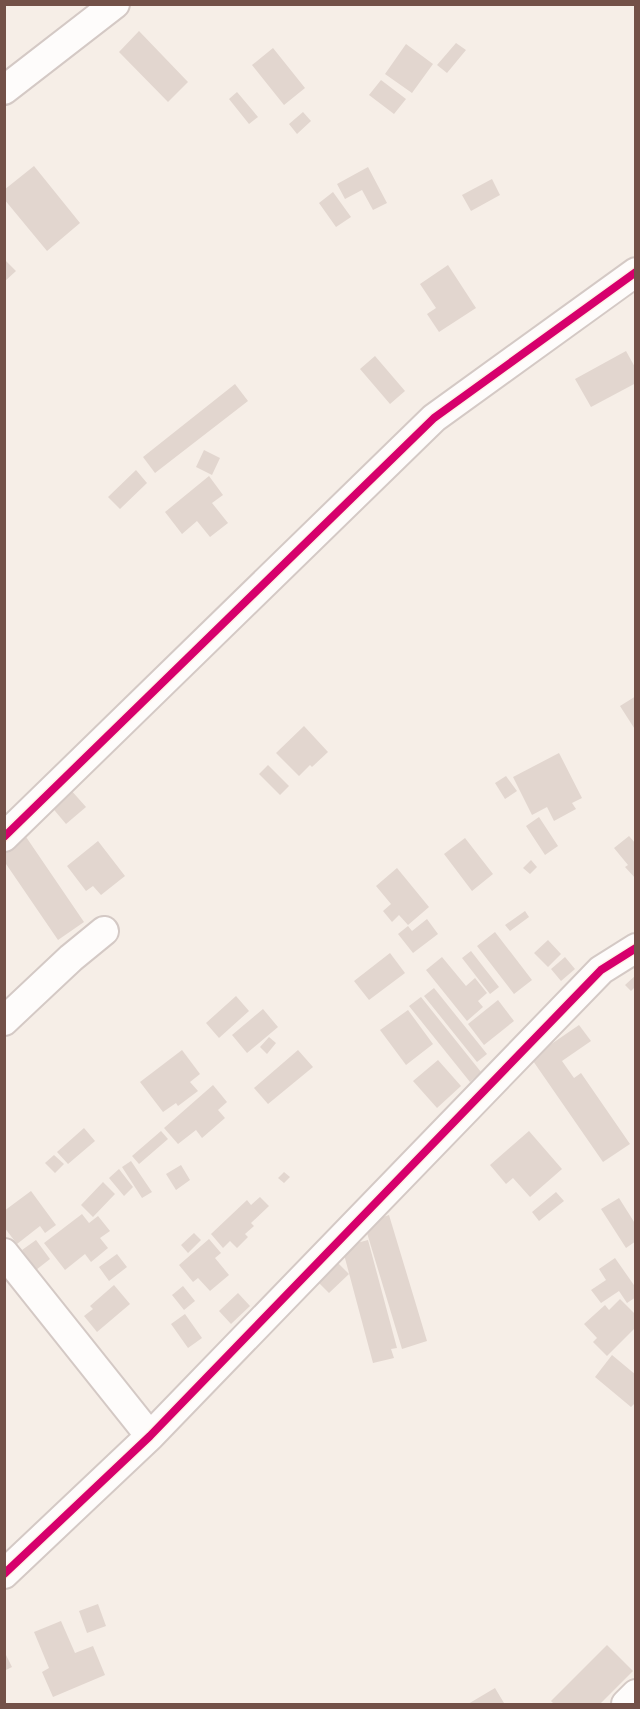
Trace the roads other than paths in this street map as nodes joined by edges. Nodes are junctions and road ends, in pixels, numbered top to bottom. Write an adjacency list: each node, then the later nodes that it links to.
1 (116, 4): 2 (street)
2 (4, 90)
3 (636, 272): 4 (street)
4 (4, 837)
5 (104, 931): 7 (street)
6 (636, 948): 9 (street)
7 (4, 1021)
8 (4, 1252): 9 (street)
9 (150, 1436): 10 (street)
10 (4, 1574)
11 (636, 1694): 12 (street)
12 (626, 1704)

